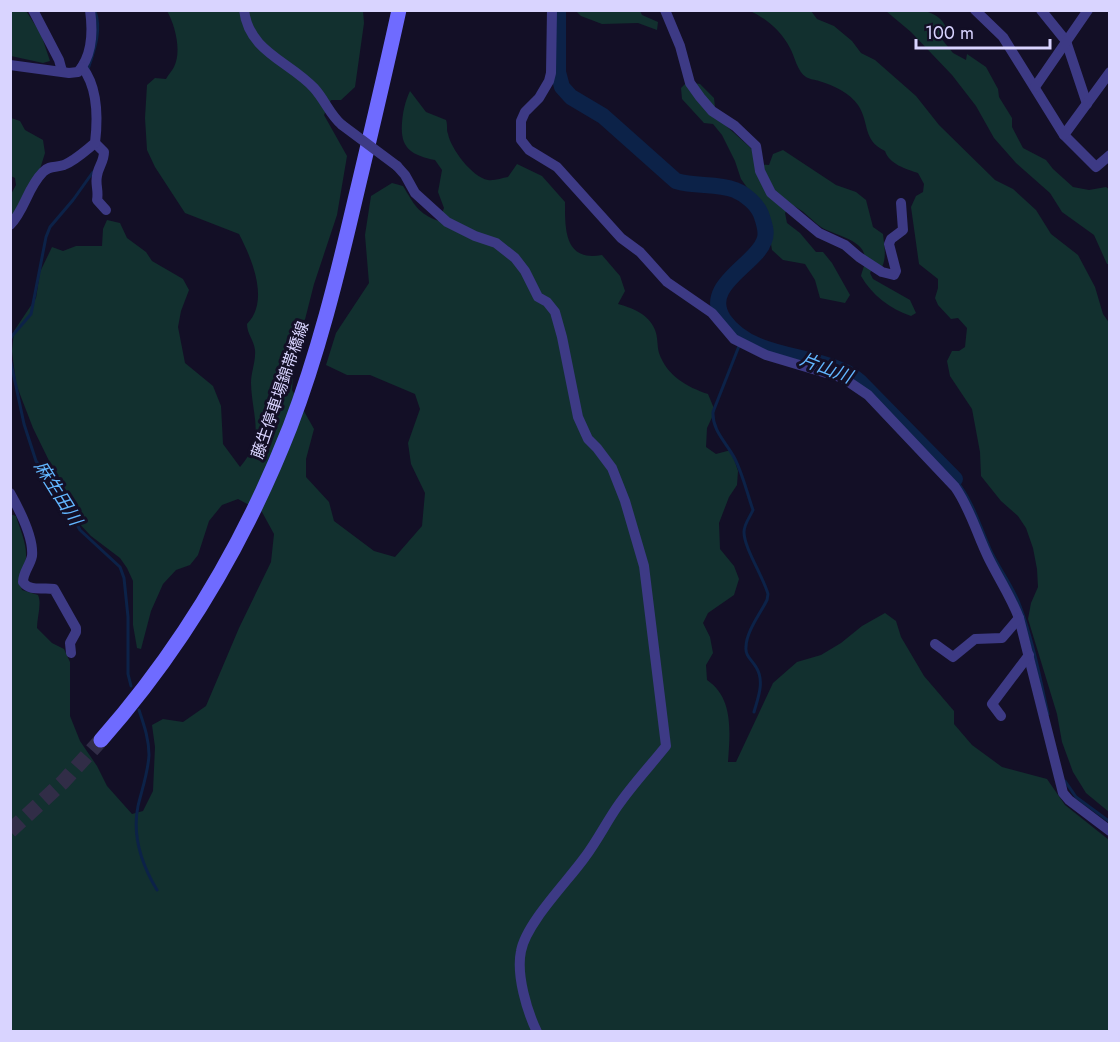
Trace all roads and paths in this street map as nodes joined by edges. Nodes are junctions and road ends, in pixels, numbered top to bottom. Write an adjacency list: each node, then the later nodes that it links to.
1 (33, 10): 13 (street)
2 (90, 10): 12 (street)
3 (244, 10): 31 (street, bridge)
4 (399, 10): 29 (main road, 藤生停車場錦帯橋線)
5 (552, 10): 24 (street)
6 (666, 10): 20 (street)
7 (975, 10): 15 (street)
8 (1041, 10): 10 (street)
9 (1088, 10): 10 (street)
10 (1066, 41): 15 (street); 16 (street)
11 (10, 64): 13 (street)
12 (82, 67): 13 (street); 18 (street)
13 (62, 71)
14 (1110, 72): 16 (street)
15 (1035, 87): 17 (street)
16 (1087, 104): 17 (street)
17 (1064, 135): 19 (street)
18 (95, 143): 21 (street); 22 (street)
19 (1110, 155)
20 (901, 203)
21 (106, 210)
22 (10, 225)
23 (10, 493): 26 (street)
24 (1019, 618): 25 (street); 27 (street)
25 (935, 644)
26 (71, 653)
27 (1029, 655): 28 (street); 30 (street)
28 (1001, 716)
29 (101, 740)
30 (1110, 831)
31 (537, 1032)

